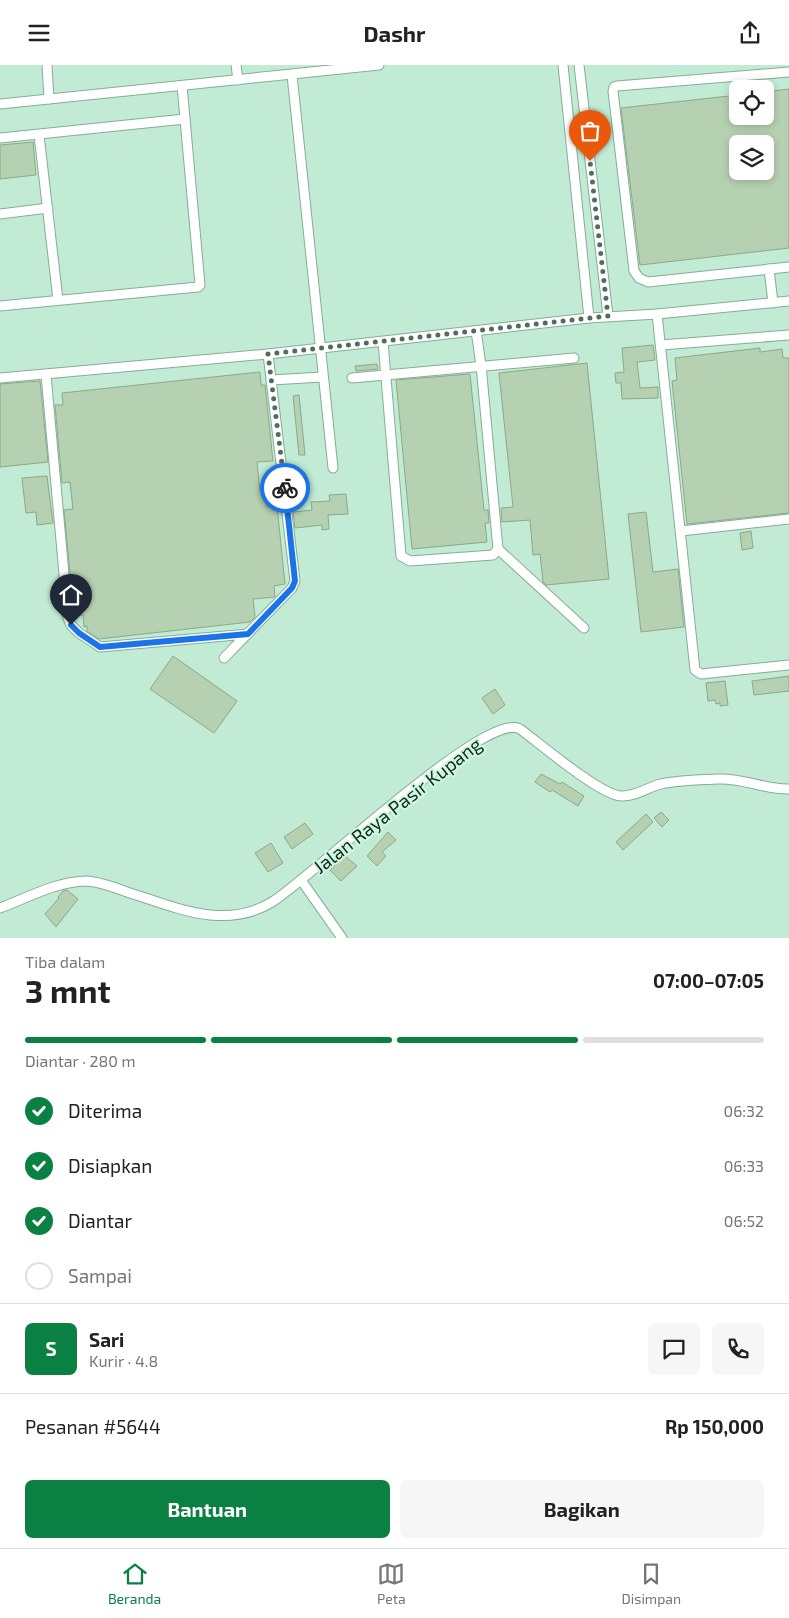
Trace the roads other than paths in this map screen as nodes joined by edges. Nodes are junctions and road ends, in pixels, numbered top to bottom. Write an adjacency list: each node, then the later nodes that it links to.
1 (47, 65): 12 (street)
2 (236, 65): 10 (street)
3 (379, 65): 6 (street)
4 (563, 65): 27 (street)
5 (578, 65): 26 (street)
6 (310, 69): 9 (street)
7 (751, 70): 8 (street); 20 (street)
8 (789, 71)
9 (292, 75): 10 (street); 32 (street)
10 (238, 80): 11 (street)
11 (182, 86): 12 (street); 14 (street)
12 (49, 99): 13 (street)
13 (0, 103)
14 (185, 119): 15 (street); 21 (street)
15 (39, 135): 16 (street); 17 (street)
16 (0, 138)
17 (48, 208): 18 (street); 21 (street)
18 (0, 214)
19 (789, 267): 20 (street)
20 (769, 269): 23 (street)
21 (58, 300): 24 (street)
22 (789, 301): 23 (street)
23 (773, 303): 25 (street)
24 (0, 306)
25 (657, 314): 26 (street); 31 (street)
26 (608, 316): 27 (street)
27 (589, 318): 28 (street)
28 (476, 331): 30 (street); 35 (street)
29 (789, 335): 31 (street)
30 (383, 342): 32 (street); 37 (street)
31 (661, 345): 44 (street)
32 (319, 348): 33 (street); 38 (street)
33 (268, 354): 36 (street); 41 (street)
34 (574, 358): 35 (street)
35 (481, 365): 37 (street); 45 (street)
36 (46, 375): 40 (street); 47 (street)
37 (387, 376): 39 (street); 45 (street)
38 (322, 377): 41 (street); 42 (street)
39 (352, 378)
40 (0, 379)
41 (272, 380): 47 (street)
42 (333, 468)
43 (789, 519): 44 (street)
44 (681, 531): 49 (street)
45 (498, 549): 46 (street)
46 (584, 628)
47 (248, 634): 48 (street)
48 (224, 658)
49 (789, 665)
50 (789, 789): 51 (street, Jalan Raya Pasir Kupang)
51 (301, 880): 52 (street, Jalan Raya Pasir Kupang); 53 (street)
52 (0, 908)
53 (342, 938)

